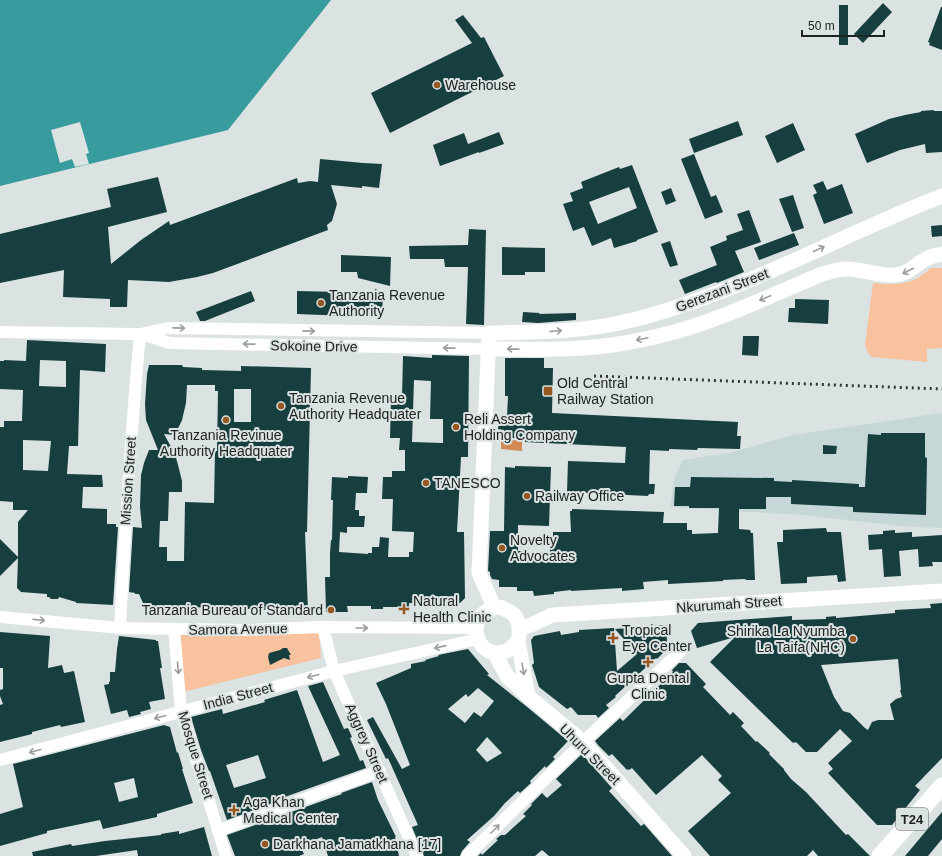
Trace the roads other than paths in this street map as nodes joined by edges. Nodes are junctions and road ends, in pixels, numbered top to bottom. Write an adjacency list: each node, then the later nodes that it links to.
1 (942, 196): 4 (main road, Gerezani Street, one-way to 1)
2 (942, 254): 6 (main road, Gerezani Street, one-way to 6)
3 (0, 332): 5 (street, Sokoine Drive)
4 (489, 333): 5 (street, Sokoine Drive, one-way to 4); 6 (main road)
5 (140, 334): 6 (street, Sokoine Drive, one-way to 5); 11 (street, Mission Street)
6 (488, 349): 8 (main road)
7 (942, 591): 12 (main road, Nkurumah Street)
8 (494, 607): 12 (main road); 14 (main road)
9 (0, 617): 11 (street, Samora Avenue, one-way to 11)
10 (323, 627): 13 (street, Samora Avenue); 14 (street, Samora Avenue, one-way to 14); 17 (street, Aggrey Street)
11 (120, 628): 13 (street, Samora Avenue)
12 (517, 628): 16 (main road); 18 (main road, one-way to 18)
13 (174, 629): 19 (street, Mosque Street, one-way to 19)
14 (477, 633): 16 (main road); 17 (street, India Street, one-way to 17)
15 (681, 651): 20 (street)
16 (495, 654): 18 (main road, Uhuru Street)
17 (334, 671): 19 (street, India Street, one-way to 19); 22 (street, Aggrey Street)
18 (528, 696): 20 (main road, Uhuru Street)
19 (181, 711): 21 (street, India Street, one-way to 21); 24 (street, Mosque Street)
20 (583, 742): 27 (street, one-way to 20); 28 (main road, Uhuru Street)
21 (0, 760)
22 (380, 772): 24 (street); 26 (street, Aggrey Street)
23 (942, 786): 29 (highway, T24)
24 (218, 831): 25 (street, Mosque Street)
25 (226, 856)
26 (417, 856)
27 (467, 856)
28 (684, 856)
29 (880, 856)

